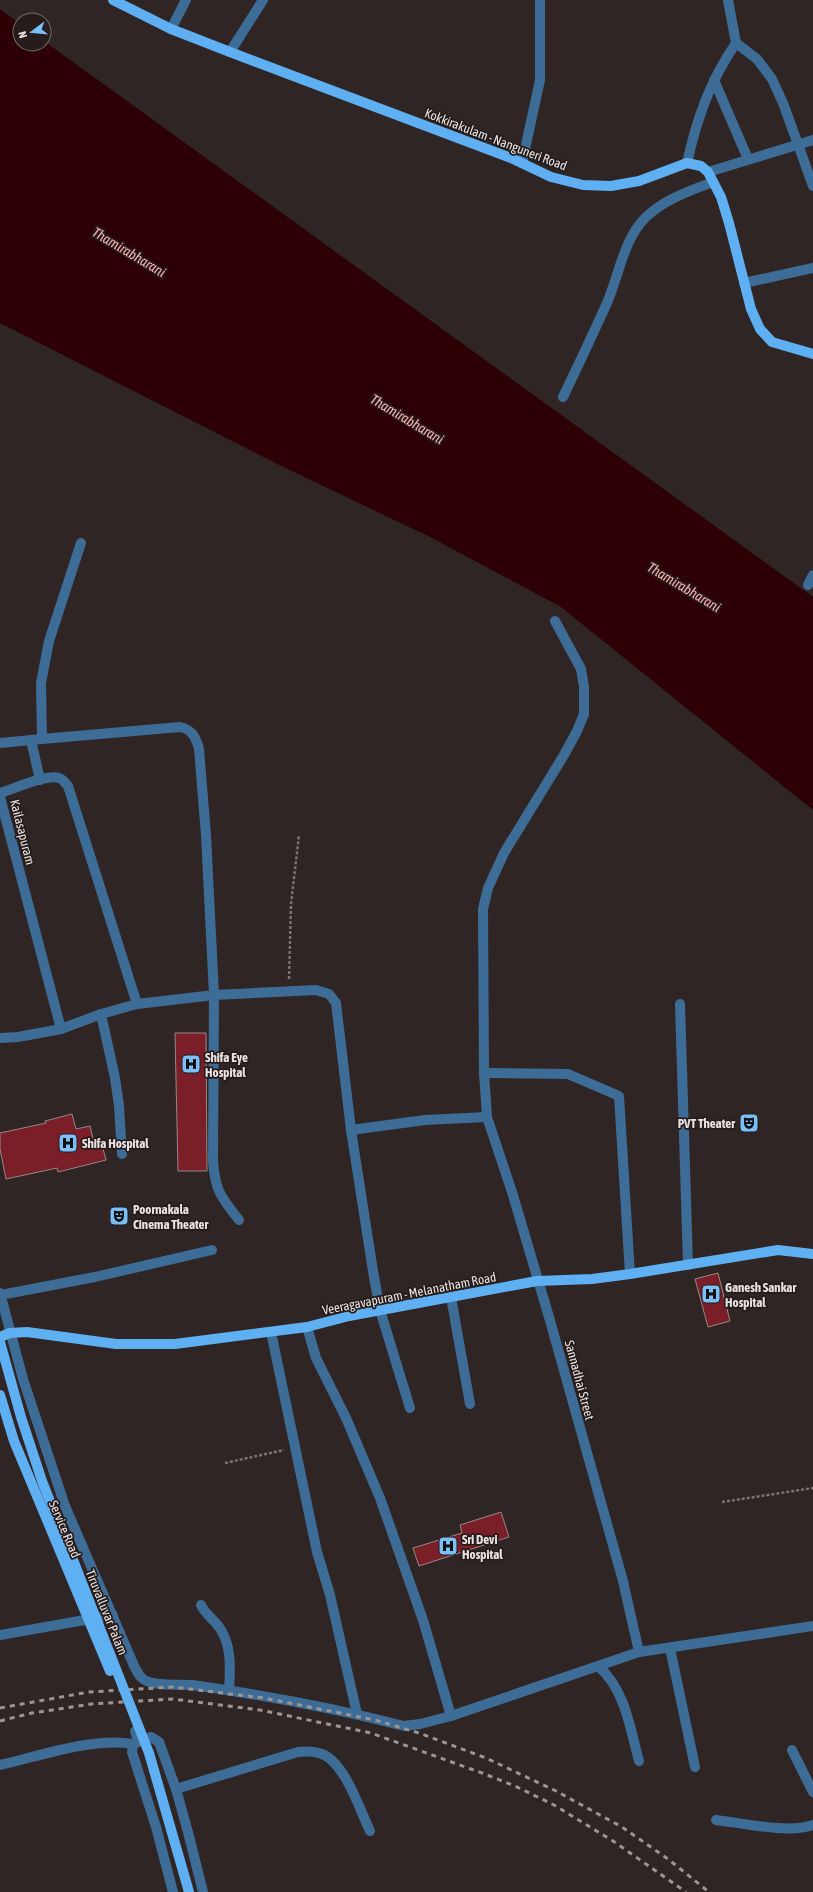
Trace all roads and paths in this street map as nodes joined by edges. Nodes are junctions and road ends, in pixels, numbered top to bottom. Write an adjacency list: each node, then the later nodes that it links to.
1 (113, 0): 6 (main road, Kokkirakulam - Nanguneri Road)
2 (186, 0): 6 (street)
3 (263, 0): 8 (street)
4 (540, 0): 13 (street)
5 (728, 0): 7 (street)
6 (171, 29): 8 (main road, Kokkirakulam - Nanguneri Road)
7 (736, 43): 9 (street); 11 (street)
8 (230, 52): 13 (main road, Kokkirakulam - Nanguneri Road)
9 (714, 80): 12 (street); 14 (street)
10 (813, 140): 11 (street)
11 (798, 145): 12 (street); 17 (street)
12 (748, 159): 15 (street)
13 (522, 163): 14 (main road, Kokkirakulam - Nanguneri Road)
14 (687, 163): 15 (main road)
15 (708, 172): 16 (main road)
16 (713, 182): 19 (main road); 21 (street)
17 (813, 186)
18 (813, 268): 19 (street)
19 (744, 283): 20 (main road)
20 (813, 354)
21 (563, 397)
22 (81, 543): 26 (street)
23 (813, 575): 24 (street)
24 (808, 585)
25 (555, 621): 38 (street, Sannadhai Street)
26 (42, 739): 27 (street); 32 (street)
27 (31, 740): 28 (street); 29 (street)
28 (0, 742)
29 (40, 780): 33 (street, Kailasapuram); 36 (street, Kailasapuram)
30 (299, 836): 31 (path)
31 (289, 991): 32 (street); 40 (street)
32 (214, 995): 33 (street); 42 (street)
33 (137, 1004): 35 (street)
34 (680, 1004): 45 (street)
35 (101, 1014): 36 (street); 41 (street)
36 (61, 1029): 37 (street)
37 (0, 1038)
38 (484, 1073): 39 (street, Sannadhai Street); 46 (street)
39 (487, 1117): 40 (street); 47 (street, Sannadhai Street)
40 (351, 1130): 50 (street)
41 (122, 1154)
42 (239, 1220)
43 (212, 1250): 48 (street)
44 (813, 1254): 45 (main road, Veeragavapuram - Melanatham Road)
45 (688, 1265): 46 (main road, Veeragavapuram - Melanatham Road)
46 (630, 1274): 47 (main road, Veeragavapuram - Melanatham Road)
47 (537, 1281): 49 (main road, Veeragavapuram - Melanatham Road); 69 (street, Sannadhai Street)
48 (0, 1294): 53 (street)
49 (451, 1297): 50 (main road, Veeragavapuram - Melanatham Road); 57 (street)
50 (380, 1310): 51 (main road, Veeragavapuram - Melanatham Road); 58 (street)
51 (307, 1327): 52 (main road, Veeragavapuram - Melanatham Road); 74 (street)
52 (271, 1332): 53 (main road, Veeragavapuram - Melanatham Road); 59 (street)
53 (10, 1333): 54 (main road); 64 (street)
54 (0, 1337)
55 (0, 1342): 86 (main road, Tiruvalluvar Palam, bridge)
56 (0, 1395): 65 (main road, Service Road)
57 (470, 1404)
58 (410, 1408)
59 (294, 1448): 60 (path); 73 (street)
60 (225, 1463)
61 (813, 1488): 62 (path)
62 (722, 1502)
63 (201, 1605): 72 (street)
64 (113, 1615): 65 (street); 72 (street)
65 (89, 1618): 67 (street); 71 (main road, Service Road)
66 (813, 1626): 68 (street)
67 (0, 1635)
68 (670, 1648): 69 (street); 79 (street)
69 (639, 1652): 70 (street)
70 (598, 1666): 74 (street); 77 (street)
71 (110, 1671)
72 (229, 1691): 73 (street)
73 (357, 1714): 74 (street)
74 (451, 1716)
75 (135, 1739): 78 (street); 80 (street); 85 (street)
76 (792, 1750): 81 (street)
77 (639, 1761)
78 (0, 1765)
79 (695, 1767)
80 (176, 1789): 84 (street); 87 (street)
81 (813, 1792)
82 (716, 1820): 83 (street)
83 (813, 1825)
84 (370, 1831)
85 (173, 1892)
86 (189, 1892)
87 (203, 1892)

